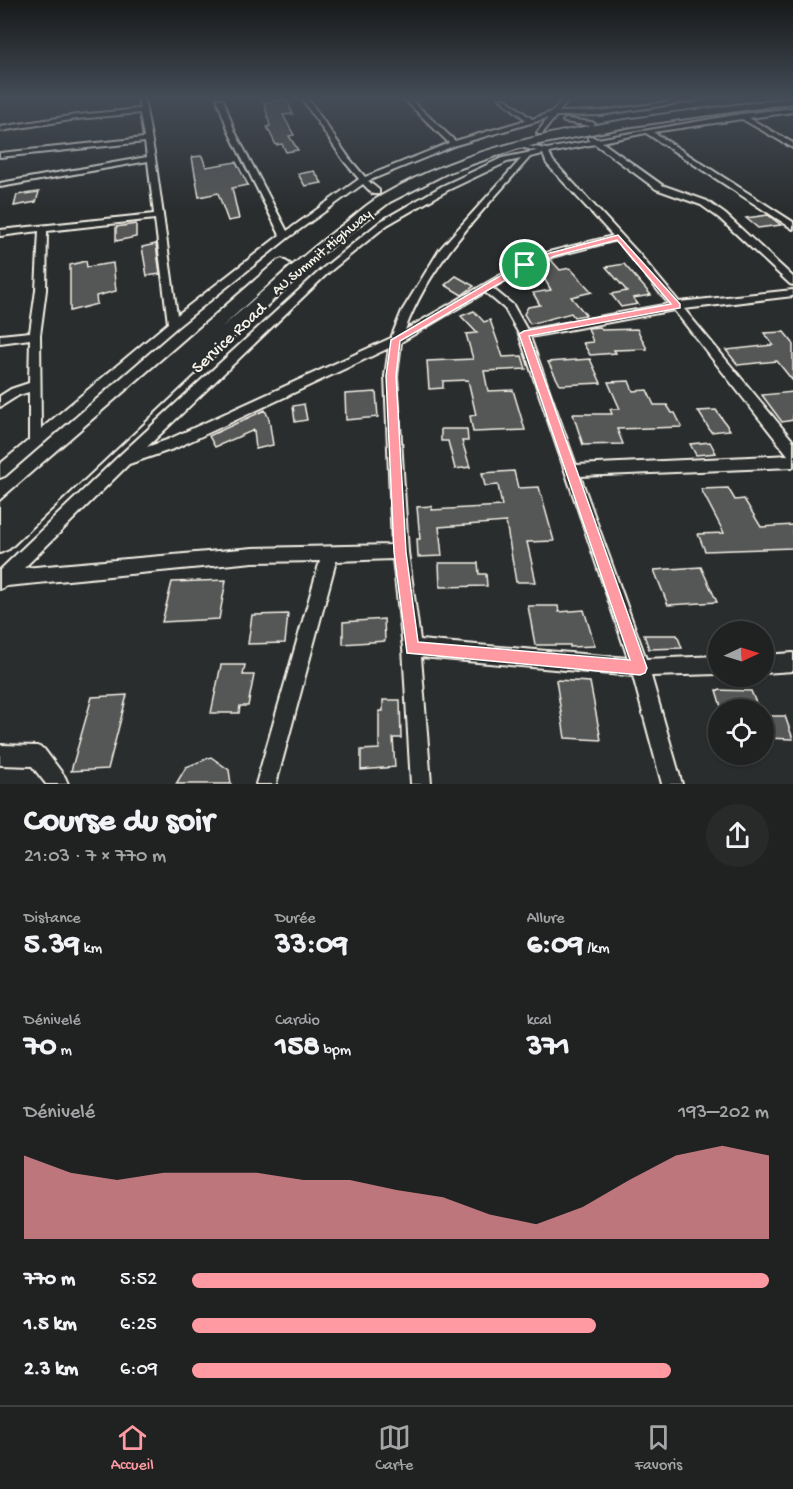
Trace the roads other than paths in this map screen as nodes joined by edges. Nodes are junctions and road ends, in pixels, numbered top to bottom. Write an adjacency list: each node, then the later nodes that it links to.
1 (147, 136): 12 (street)
2 (234, 136): 26 (street)
3 (329, 136): 19 (street)
4 (444, 136): 13 (street)
5 (494, 136): 13 (street)
6 (512, 136): 21 (main road, AU Summit Highway)
7 (576, 136): 15 (main road, AU Summit Highway)
8 (581, 136): 16 (street, Service Road)
9 (594, 136): 28 (street)
10 (654, 136): 23 (street)
11 (775, 136): 14 (street)
12 (148, 140): 17 (street); 18 (street)
13 (453, 144): 19 (street)
14 (793, 146)
15 (522, 150): 16 (street, Service Road); 36 (street); 41 (street, Service Road); 46 (main road, AU Summit Highway)
16 (545, 151): 27 (street)
17 (0, 155)
18 (151, 158): 20 (street); 22 (street)
19 (363, 180): 21 (street); 26 (street)
20 (0, 184)
21 (376, 192): 45 (main road, AU Summit Highway)
22 (159, 216): 24 (street); 32 (street)
23 (793, 226)
24 (44, 229): 25 (street); 34 (street)
25 (0, 233)
26 (285, 236): 32 (street)
27 (618, 237): 29 (street); 31 (street)
28 (793, 282)
29 (485, 287): 33 (street); 36 (street)
30 (793, 293): 31 (street)
31 (677, 306): 33 (street); 40 (street)
32 (173, 324): 39 (street)
33 (524, 334): 43 (street)
34 (35, 335): 35 (street); 37 (street)
35 (0, 339)
36 (396, 340): 41 (street); 47 (street)
37 (35, 386): 38 (street); 39 (street)
38 (0, 402)
39 (35, 442): 44 (street)
40 (793, 451)
41 (125, 459): 49 (street, Service Road)
42 (793, 461): 43 (street)
43 (571, 471): 54 (street)
44 (0, 472)
45 (0, 517)
46 (0, 541)
47 (400, 552): 48 (street); 50 (street)
48 (330, 555): 49 (street); 57 (street)
49 (2, 580)
50 (412, 648): 54 (street); 58 (street)
51 (793, 662): 52 (street)
52 (774, 663)
53 (708, 665): 54 (street)
54 (640, 668): 59 (street)
55 (0, 755): 56 (street)
56 (56, 783)
57 (266, 784)
58 (421, 784)
59 (672, 784)

